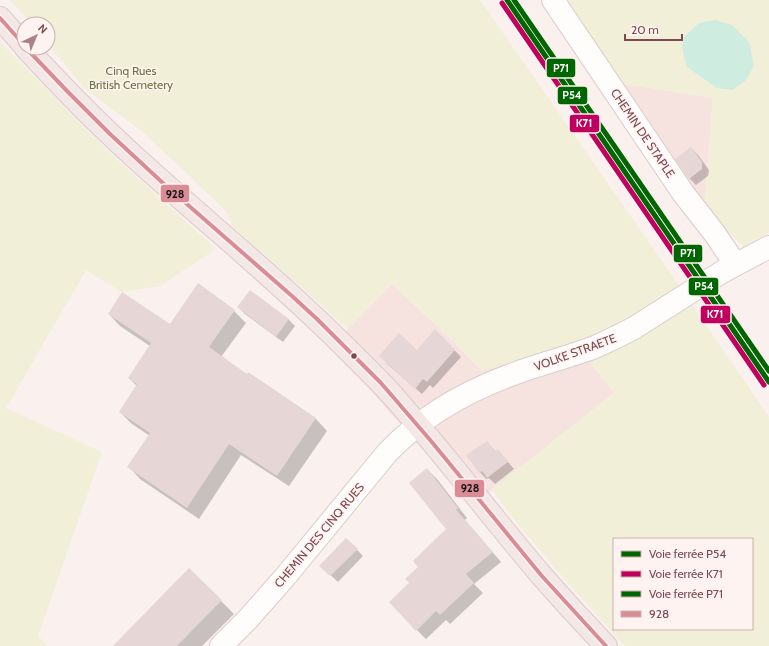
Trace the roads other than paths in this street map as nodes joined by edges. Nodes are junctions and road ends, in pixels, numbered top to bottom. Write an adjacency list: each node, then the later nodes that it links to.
1 (554, 0): 6 (street, CHEMIN DE STAPLE)
2 (0, 18): 3 (main road)
3 (16, 37)
4 (34, 56): 7 (main road)
5 (769, 247): 6 (street, VOLKE STRAETE)
6 (735, 264): 7 (street, VOLKE STRAETE)
7 (418, 425): 8 (street, CHEMIN DES CINQ RUES); 9 (main road)
8 (221, 646)
9 (606, 646)

